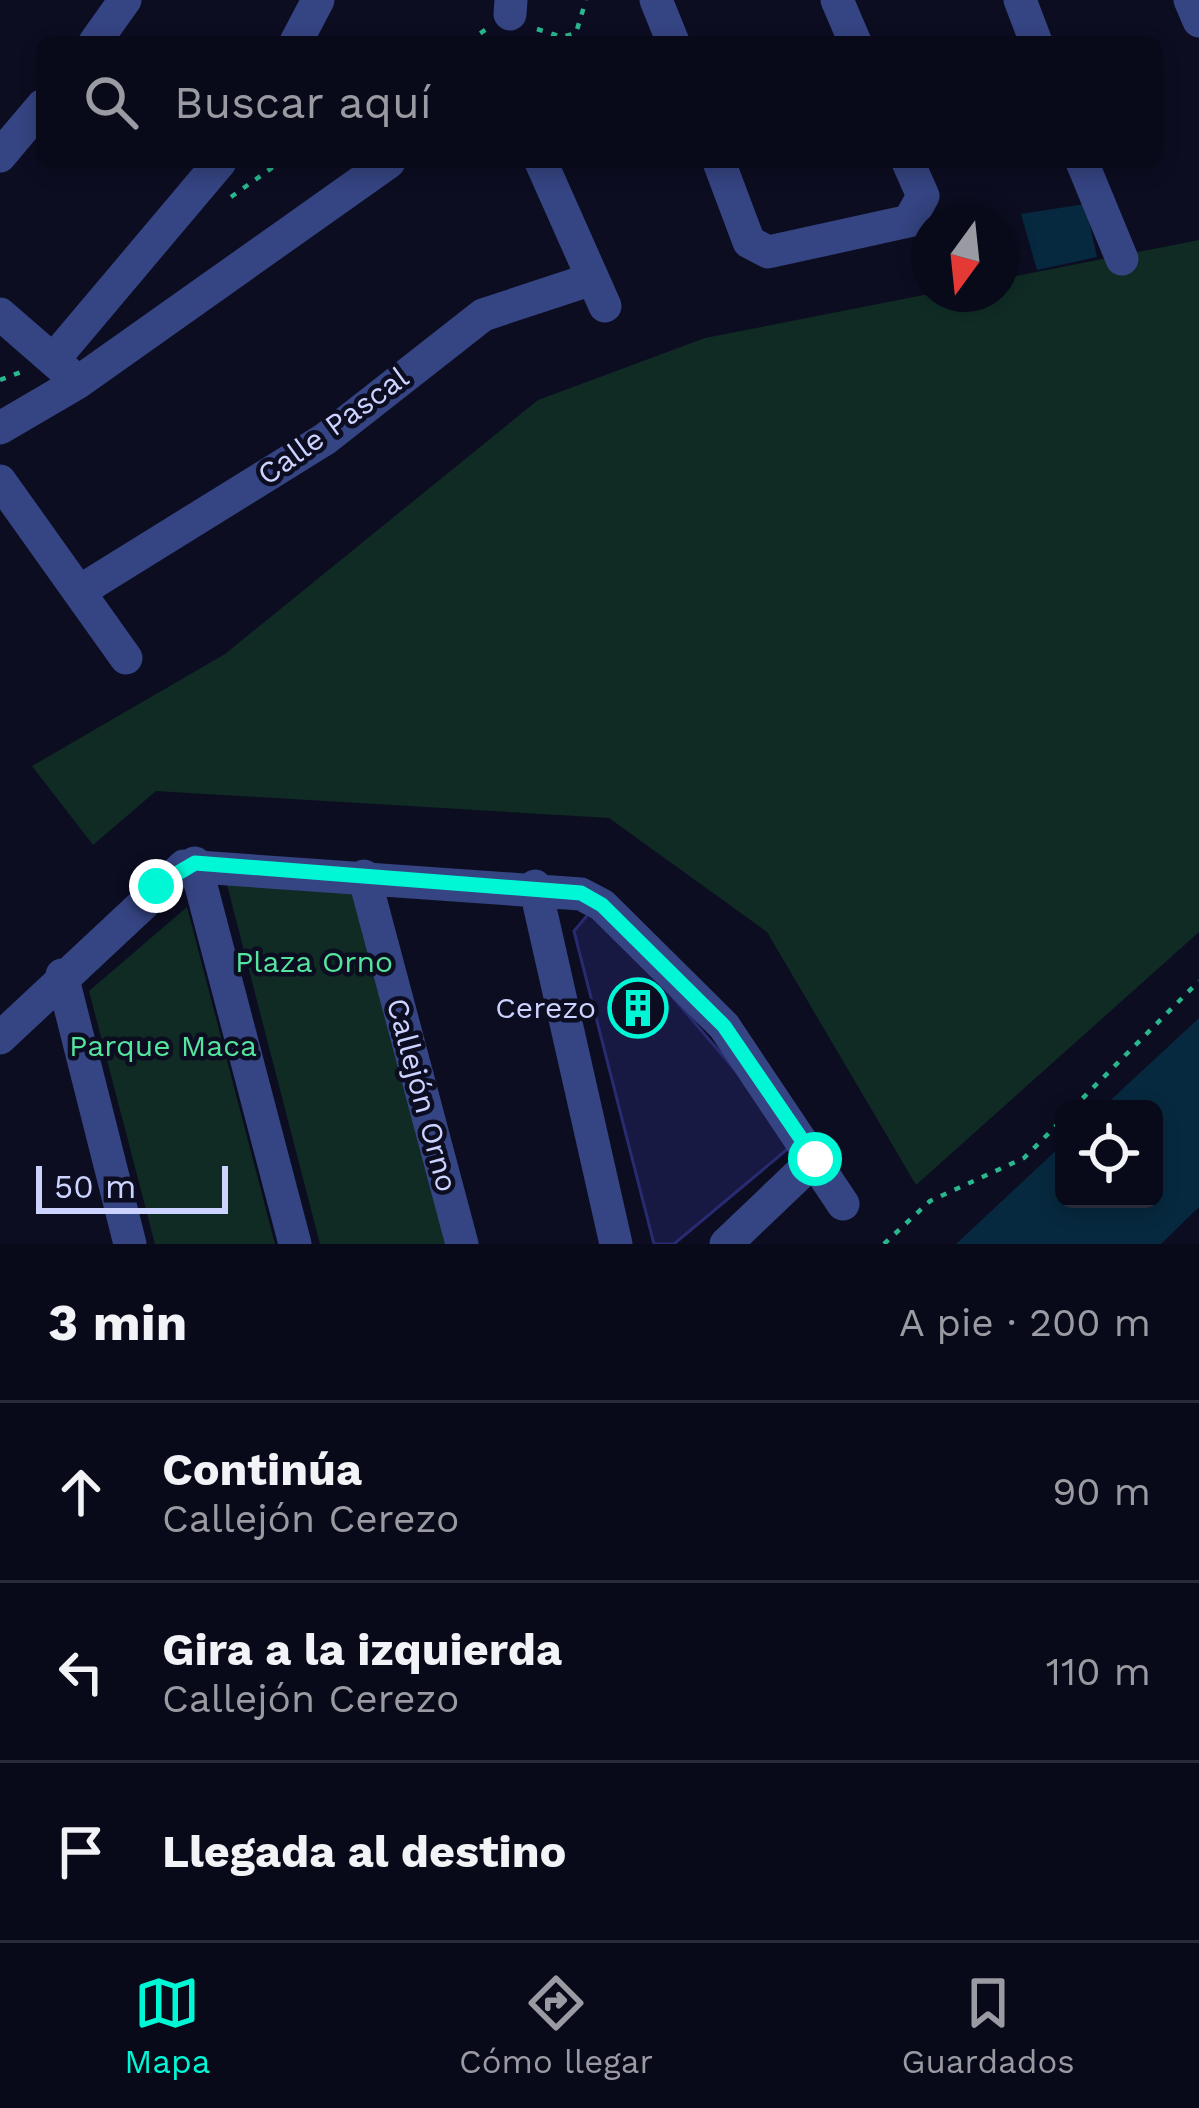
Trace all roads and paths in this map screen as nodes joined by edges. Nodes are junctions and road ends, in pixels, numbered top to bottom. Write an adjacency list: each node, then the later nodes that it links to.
1 (125, 0): 10 (street)
2 (318, 0): 11 (street)
3 (586, 0): 13 (path)
4 (656, 0): 14 (street)
5 (837, 0): 15 (street)
6 (1020, 0): 16 (street)
7 (1190, 0): 9 (street)
8 (516, 13): 12 (path)
9 (1199, 21)
10 (99, 36)
11 (299, 36)
12 (560, 36)
13 (566, 36)
14 (671, 36)
15 (852, 36)
16 (1034, 36)
17 (36, 113): 18 (street)
18 (0, 156)
19 (216, 168): 27 (street)
20 (380, 168): 27 (street)
21 (544, 168): 30 (street, Calle Pascal)
22 (721, 168): 23 (street)
23 (911, 168)
24 (1084, 168): 25 (street)
25 (1122, 259)
26 (0, 314): 27 (street)
27 (65, 371): 28 (street)
28 (0, 428)
29 (0, 482): 30 (street)
30 (80, 591): 31 (street)
31 (126, 658)
32 (195, 863): 33 (street); 35 (street); 43 (street)
33 (364, 876): 34 (street); 44 (street, Callejón Orno)
34 (535, 886): 40 (street); 45 (street)
35 (62, 975): 37 (street); 42 (street)
36 (1199, 981): 38 (path)
37 (0, 1038)
38 (1081, 1100)
39 (1055, 1127): 47 (path)
40 (815, 1159): 41 (street); 46 (street)
41 (843, 1204)
42 (130, 1244)
43 (295, 1244)
44 (462, 1244)
45 (616, 1244)
46 (726, 1244)
47 (884, 1244)

